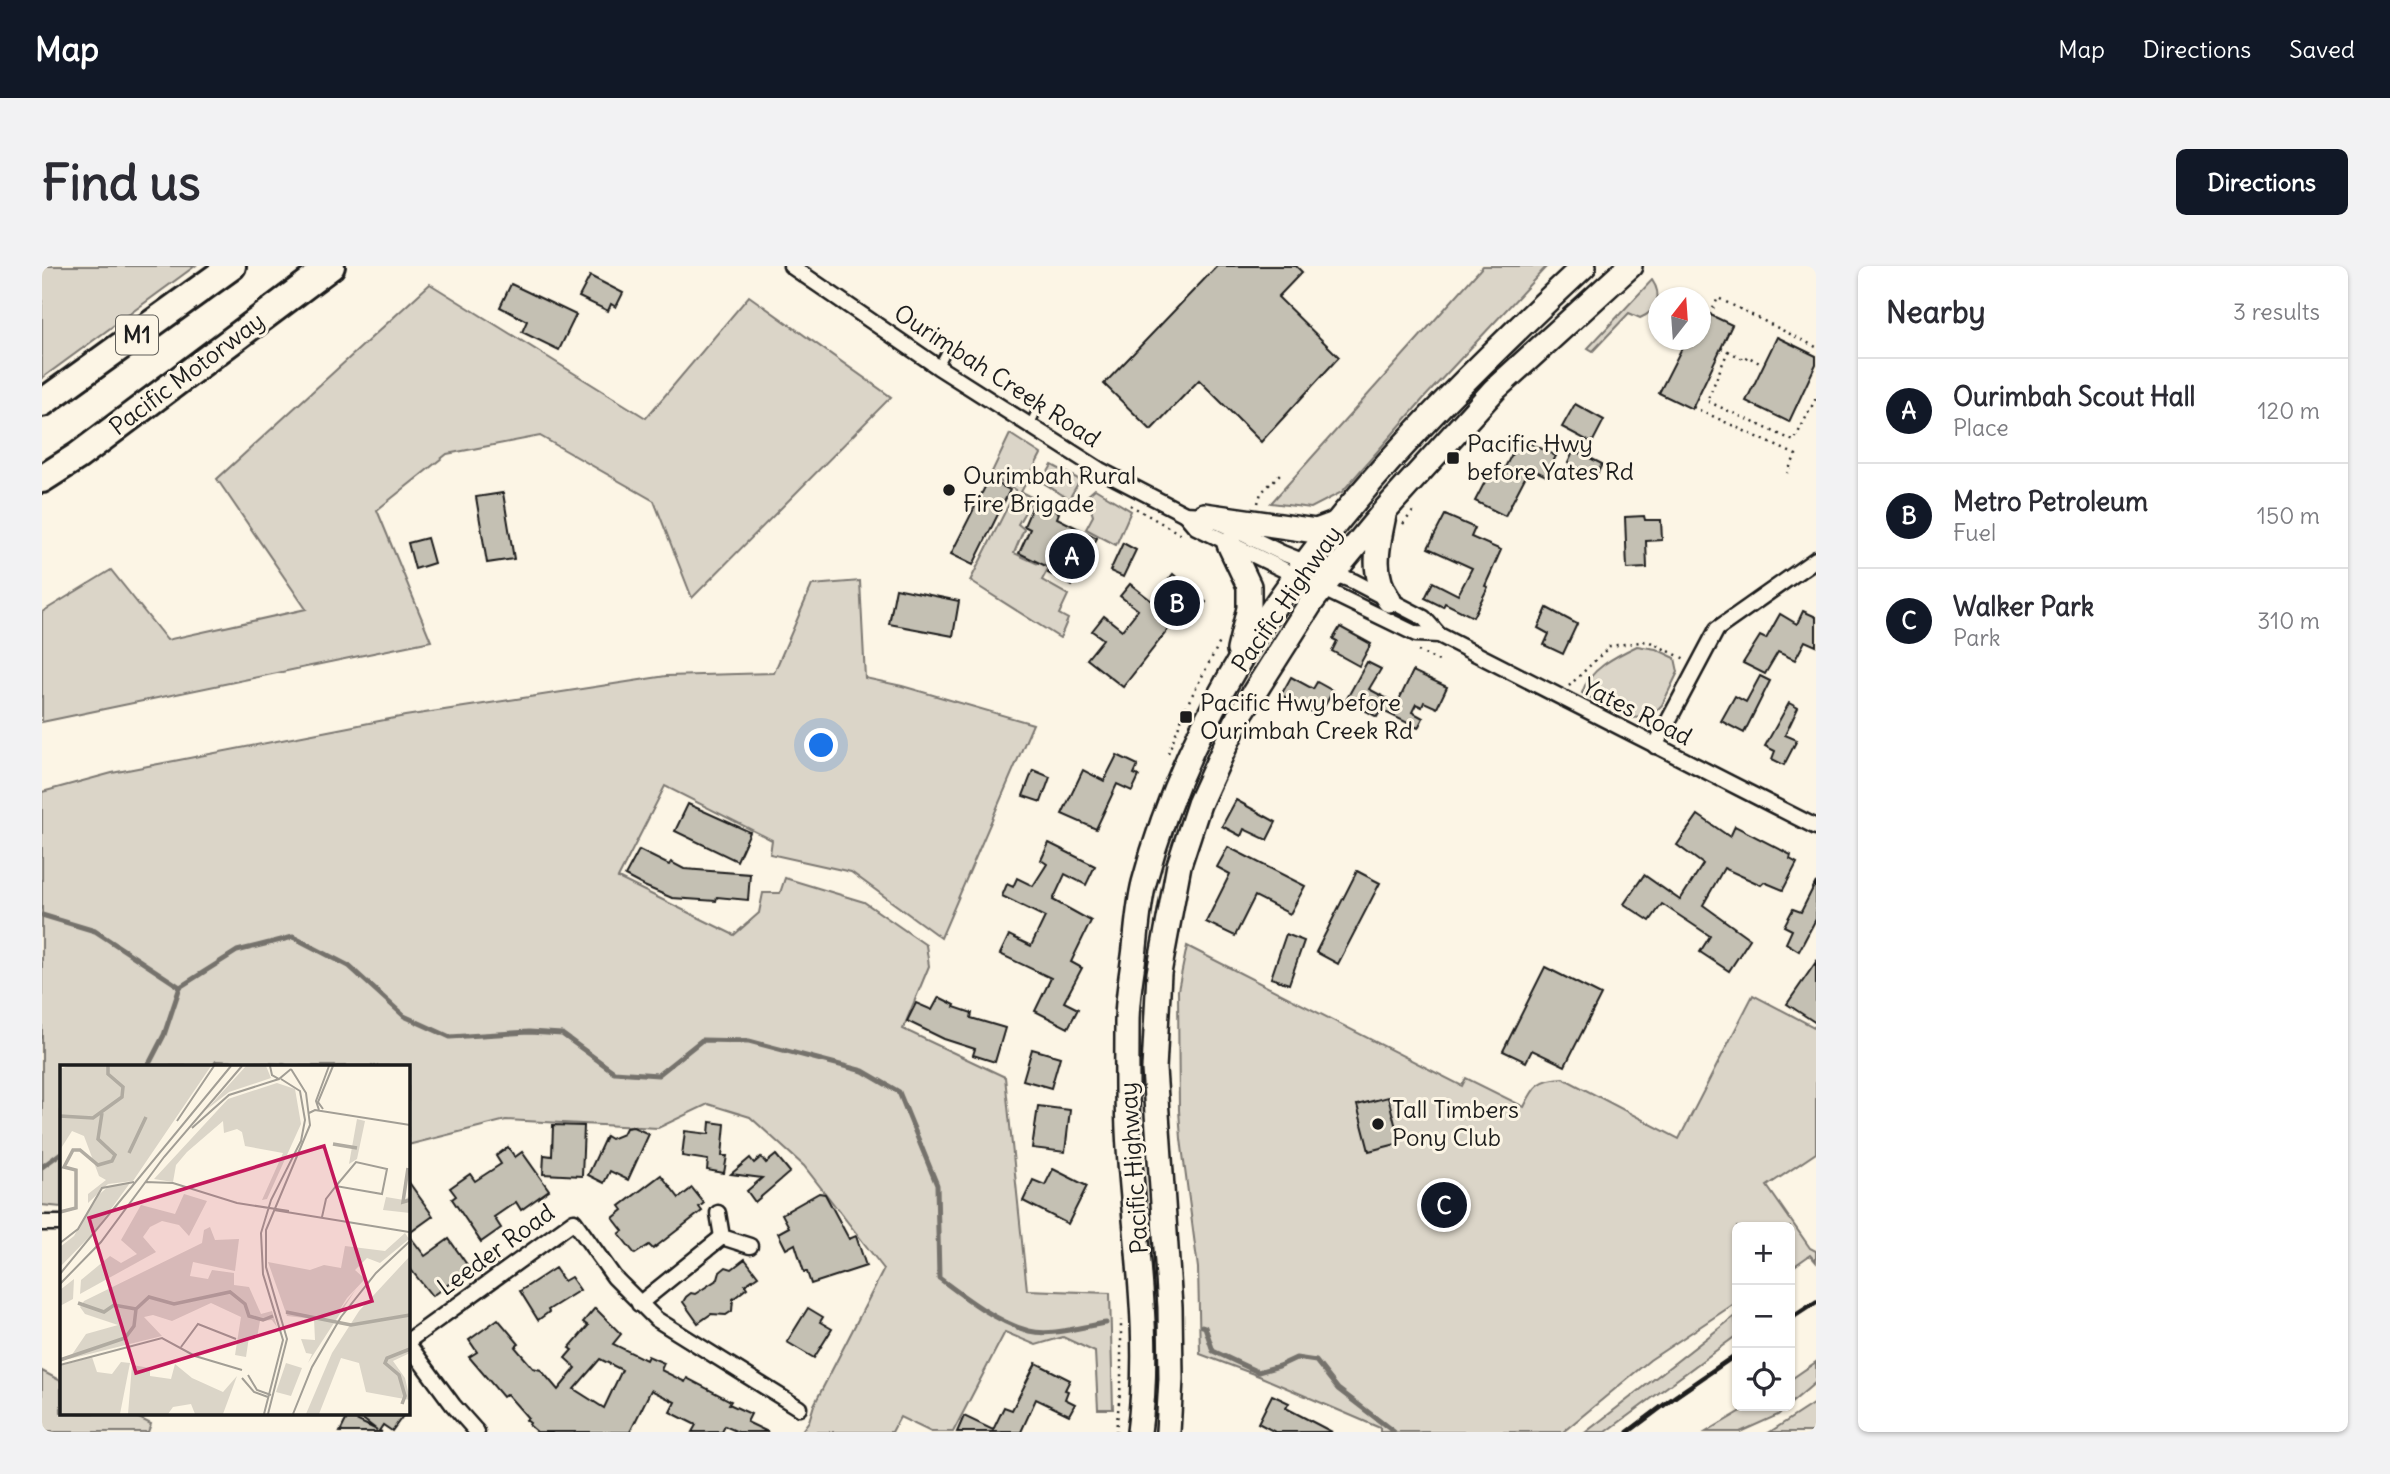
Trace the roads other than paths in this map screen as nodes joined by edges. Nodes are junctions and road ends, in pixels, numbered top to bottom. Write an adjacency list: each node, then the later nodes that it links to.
1 (232, 266): 8 (highway, M1)
2 (331, 266): 9 (highway, Pacific Motorway / M1)
3 (791, 266): 7 (street, Ourimbah Creek Road)
4 (1584, 266): 12 (main road, Pacific Highway)
5 (1630, 266): 11 (main road, Pacific Highway)
6 (946, 352): 7 (lane)
7 (938, 367): 10 (street, Ourimbah Creek Road)
8 (42, 403)
9 (42, 479)
10 (1194, 515): 12 (main road); 13 (street, Ourimbah Creek Road); 15 (street, Ourimbah Creek Road)
11 (1394, 517): 16 (main road, Pacific Highway); 17 (main road)
12 (1335, 524): 15 (main road, Pacific Highway)
13 (1229, 544): 15 (street, Ourimbah Creek Road); 19 (main road)
14 (1814, 562): 20 (street)
15 (1300, 569): 16 (street, Ourimbah Creek Road); 19 (main road, Pacific Highway)
16 (1327, 581): 17 (street, Yates Road); 18 (street, Yates Road); 33 (main road, Pacific Highway)
17 (1389, 600): 18 (street, Yates Road)
18 (1439, 635): 20 (street, Yates Road)
19 (1234, 667): 32 (main road, Pacific Highway)
20 (1655, 746): 21 (street, Yates Road)
21 (1816, 827)
22 (718, 1213): 25 (street)
23 (42, 1223): 24 (street)
24 (60, 1223)
25 (722, 1237): 26 (street); 27 (street)
26 (750, 1246)
27 (639, 1304): 28 (street, Leeder Road); 30 (street, Leeder Road)
28 (410, 1342)
29 (410, 1346): 31 (street)
30 (799, 1408)
31 (477, 1432)
32 (1139, 1432)
33 (1168, 1432)

